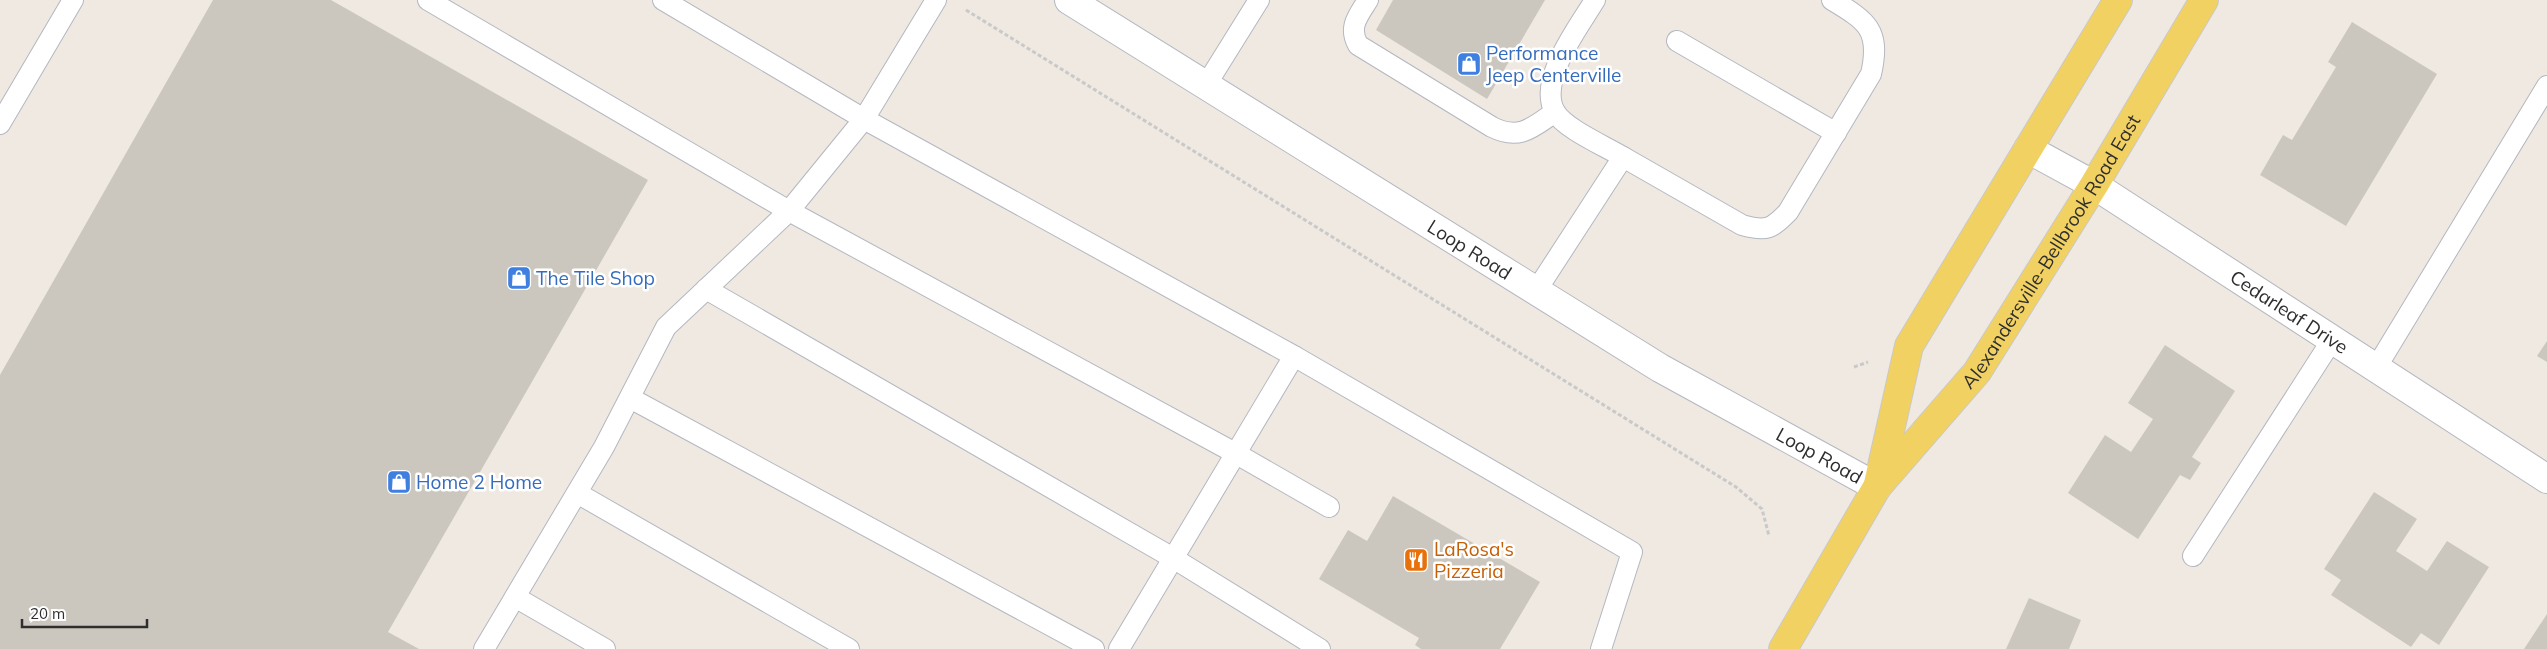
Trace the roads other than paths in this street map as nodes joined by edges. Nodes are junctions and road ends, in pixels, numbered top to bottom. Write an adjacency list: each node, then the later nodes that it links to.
1 (73, 0): 17 (lane)
2 (428, 0): 22 (lane)
3 (663, 0): 16 (lane)
4 (936, 0): 16 (lane)
5 (1069, 0): 13 (street, Loop Road)
6 (1259, 0): 13 (lane)
7 (1368, 0): 15 (lane)
8 (1595, 0): 15 (lane)
9 (1832, 0): 18 (lane)
10 (2118, 0): 19 (main road, Alexandersville-Bellbrook Road East)
11 (2204, 0): 21 (main road, Alexandersville-Bellbrook Road East)
12 (1677, 41): 18 (lane)
13 (1206, 85): 24 (street, Loop Road)
14 (2547, 86): 27 (lane)
15 (1555, 112): 20 (lane)
16 (864, 119): 22 (lane); 26 (lane)
17 (0, 124)
18 (1836, 133): 20 (lane)
19 (2028, 149): 21 (street, Cedarleaf Drive); 31 (main road, Alexandersville-Bellbrook Road East)
20 (1622, 157): 24 (lane)
21 (2094, 186): 25 (street, Cedarleaf Drive); 31 (main road, Alexandersville-Bellbrook Road East)
22 (789, 210): 23 (lane); 29 (lane)
23 (706, 290): 28 (lane); 35 (lane)
24 (1536, 291): 31 (street, Loop Road)
25 (2332, 340): 27 (street, Cedarleaf Drive); 34 (lane)
26 (1294, 356): 29 (lane); 43 (lane)
27 (2376, 368): 30 (street, Cedarleaf Drive)
28 (630, 398): 32 (lane); 40 (lane)
29 (1235, 453): 33 (lane); 35 (lane)
30 (2547, 479)
31 (1877, 488): 44 (main road, Alexandersville-Bellbrook Road East)
32 (577, 493): 36 (lane); 39 (lane)
33 (1329, 507)
34 (2193, 556)
35 (1173, 558): 41 (lane); 42 (lane)
36 (515, 597): 37 (lane); 38 (lane)
37 (484, 649)
38 (605, 649)
39 (849, 649)
40 (1094, 649)
41 (1119, 649)
42 (1320, 649)
43 (1601, 649)
44 (1783, 649)

